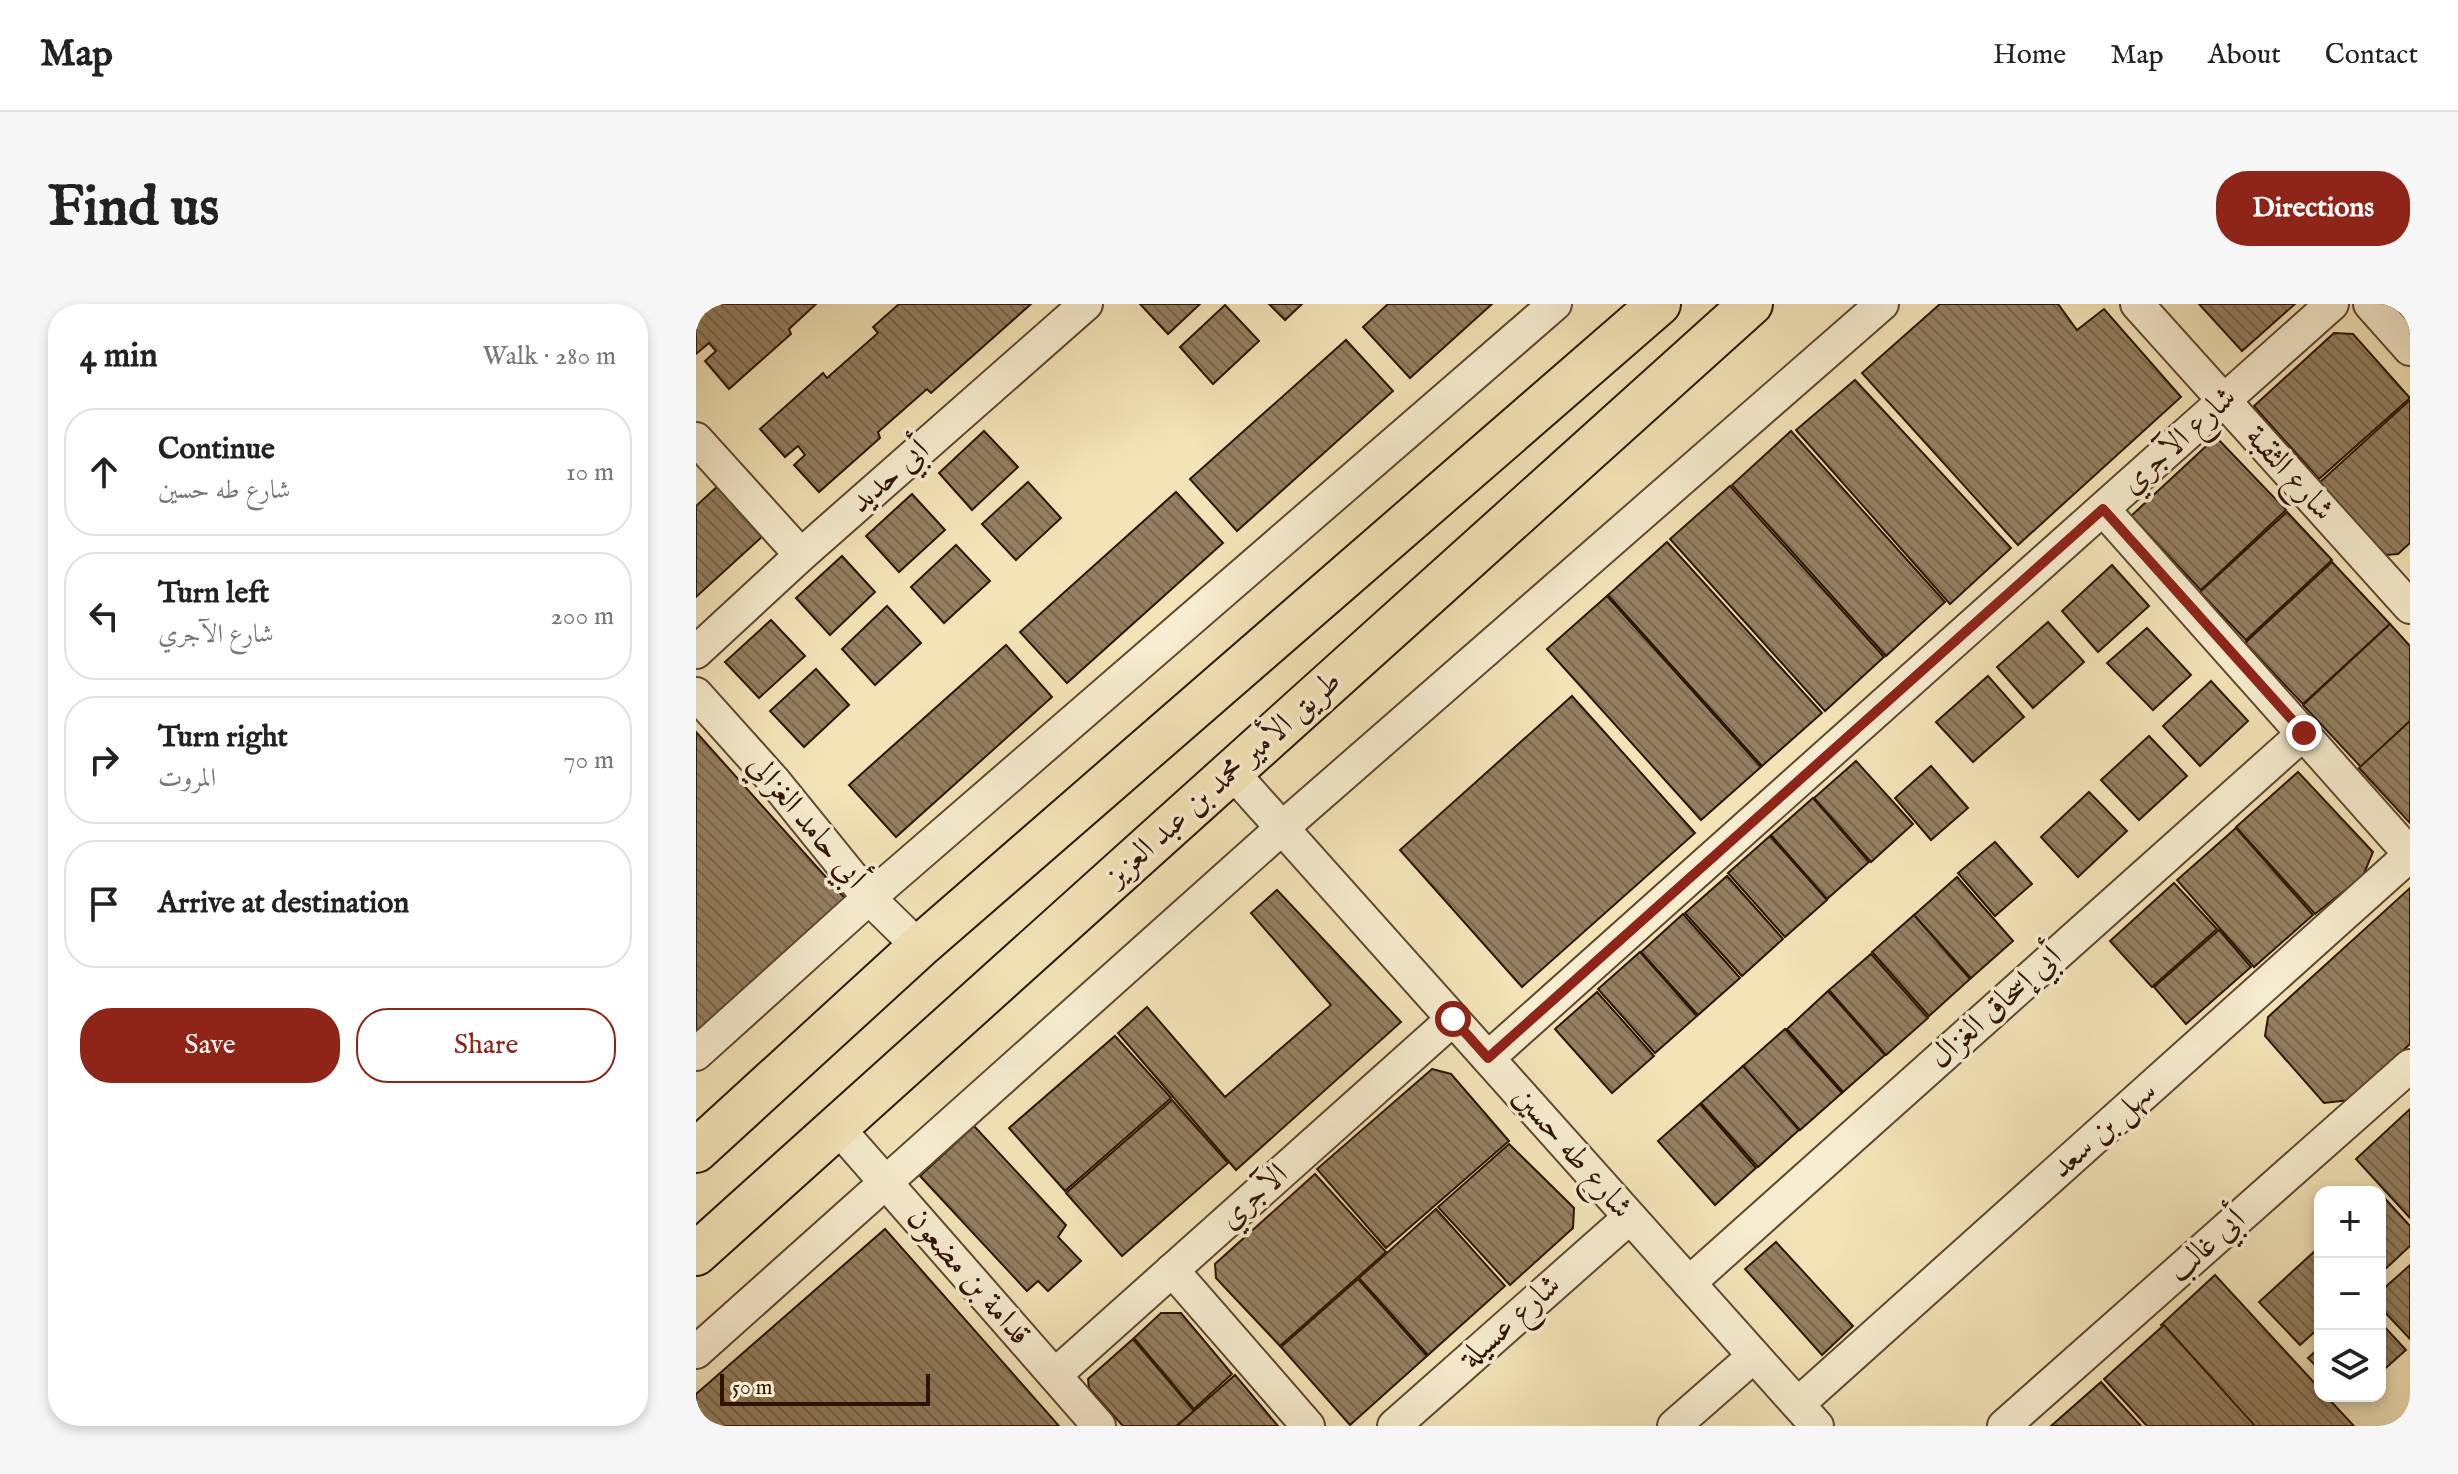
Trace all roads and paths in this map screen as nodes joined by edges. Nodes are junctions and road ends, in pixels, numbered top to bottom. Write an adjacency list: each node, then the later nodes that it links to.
1 (1086, 304): 13 (street, أبي حديد)
2 (1555, 304): 21 (street)
3 (1659, 304): 22 (main road)
4 (1751, 304): 18 (main road, طريق الأمير محمد بن عبد العزيز)
5 (1882, 304): 19 (street)
6 (2137, 304): 10 (street, شارع الثقبة)
7 (2332, 304): 10 (street, شارع الآجري)
8 (2370, 304): 9 (street)
9 (2410, 349)
10 (2223, 401): 12 (street, شارع الآجري); 14 (street, شارع الثقبة)
11 (696, 439): 13 (street)
12 (2103, 509): 17 (street); 25 (street, شارع الآجري)
13 (801, 555): 15 (street, أبي حديد)
14 (2404, 589)
15 (696, 652)
16 (696, 694): 21 (street, أبي حامد الغزالي)
17 (2304, 733): 20 (street); 33 (street, أبي إسحاق الغزال)
18 (1232, 772): 19 (street, شارع طه حسين); 27 (main road, طريق الأمير محمد بن عبد العزيز)
19 (1282, 828): 23 (street, شارع طه حسين); 29 (street)
20 (2410, 855): 37 (street, سهل بن سعد)
21 (869, 898): 22 (street, أبي حامد الغزالي); 24 (street)
22 (919, 947): 28 (main road)
23 (1453, 1019): 25 (street, شارع طه حسين); 32 (street, الآجري)
24 (696, 1054)
25 (1488, 1058): 30 (street, شارع طه حسين)
26 (2410, 1066): 42 (street, أبي غالب)
27 (838, 1128): 29 (street, قدامة بن مضعون); 31 (main road, طريق الأمير محمد بن عبد العزيز)
28 (696, 1151)
29 (885, 1182): 34 (street); 36 (street, قدامة بن مضعون)
30 (1629, 1218): 33 (street, شارع طه حسين); 40 (street, شارع عسيلة)
31 (696, 1254)
32 (1172, 1270): 36 (street, الآجري); 39 (street)
33 (1689, 1283): 35 (street, شارع طه حسين)
34 (696, 1352)
35 (1754, 1356): 37 (street, شارع طه حسين); 41 (street)
36 (1055, 1375): 38 (street, قدامة بن مضعون)
37 (1808, 1415)
38 (1099, 1426)
39 (1308, 1426)
40 (1394, 1426)
41 (1674, 1426)
42 (2004, 1426)

